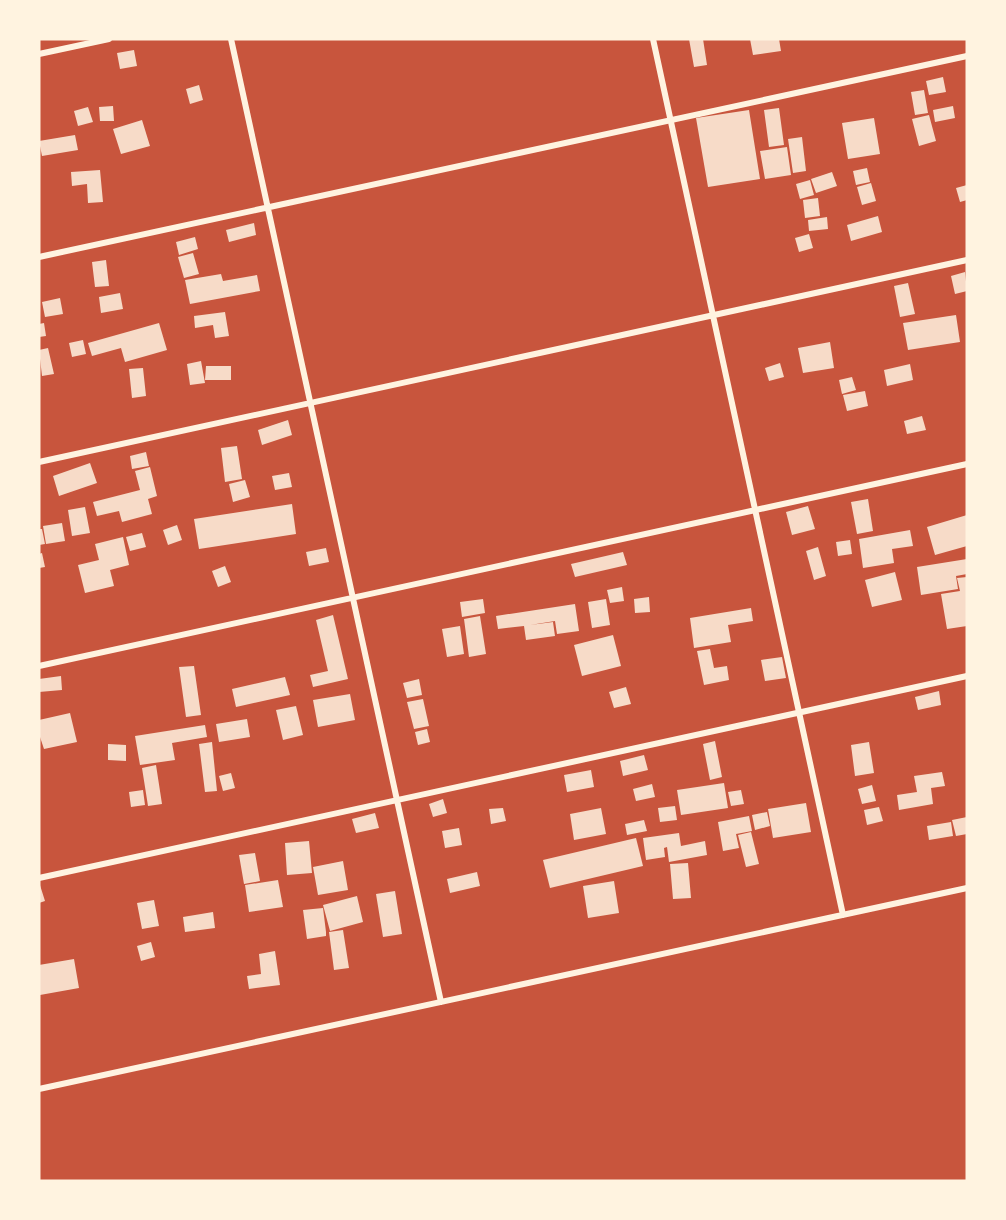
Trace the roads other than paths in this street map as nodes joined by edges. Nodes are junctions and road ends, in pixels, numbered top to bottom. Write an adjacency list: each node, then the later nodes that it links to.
1 (109, 39): 4 (street)
2 (231, 39): 7 (street)
3 (653, 39): 6 (street)
4 (39, 54)
5 (967, 56): 6 (street)
6 (670, 120): 7 (street); 10 (street)
7 (268, 208): 8 (street); 11 (street)
8 (39, 257)
9 (967, 260): 10 (street)
10 (713, 315): 11 (street); 14 (street)
11 (310, 403): 12 (street); 15 (street)
12 (39, 462)
13 (967, 464): 14 (street)
14 (755, 510): 15 (street); 18 (street)
15 (353, 598): 16 (street); 19 (street)
16 (39, 666)
17 (967, 676): 18 (street)
18 (799, 713): 19 (street); 22 (street)
19 (397, 800): 20 (street); 23 (street)
20 (39, 878)
21 (967, 888): 22 (street)
22 (843, 915): 23 (street)
23 (441, 1002): 24 (street)
24 (39, 1089)

